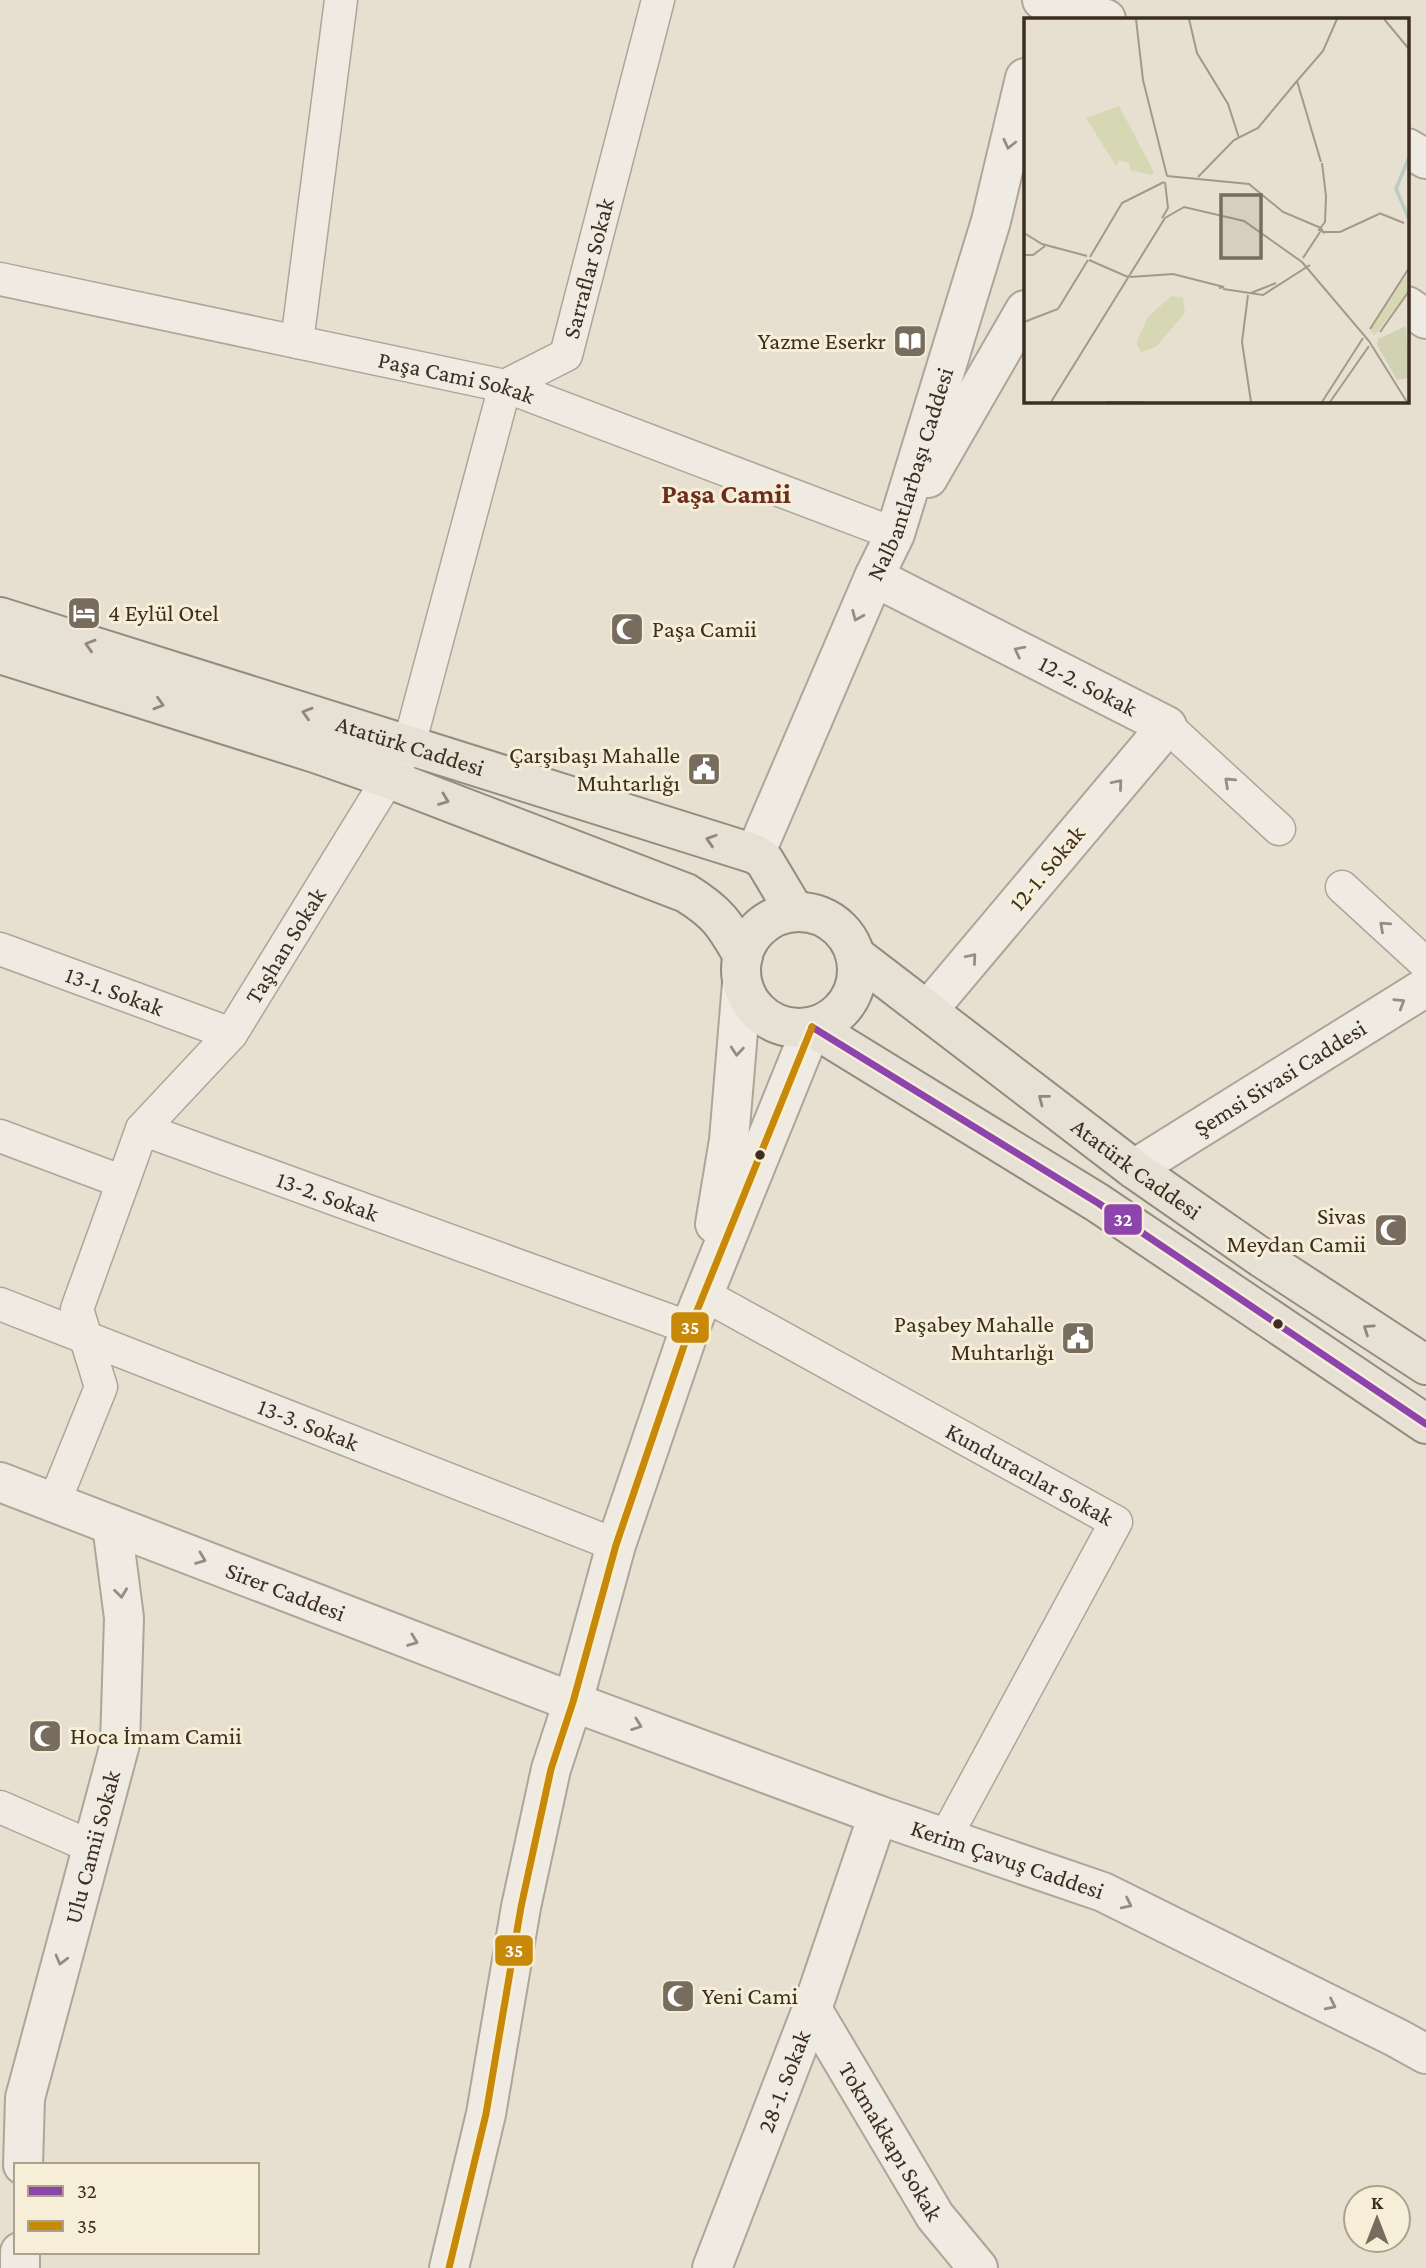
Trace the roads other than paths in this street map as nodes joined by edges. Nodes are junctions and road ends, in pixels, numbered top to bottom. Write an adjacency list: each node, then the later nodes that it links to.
1 (341, 0): 13 (street)
2 (658, 0): 14 (street, Sarraflar Sokak)
3 (1044, 0): 4 (street); 5 (street)
4 (1040, 18)
5 (1103, 18)
6 (1024, 82): 15 (street, Nalbantlarbaşı Caddesi, one-way to 15)
7 (1408, 149): 8 (street)
8 (1426, 159)
9 (0, 279): 13 (street, Paşa Cami Sokak)
10 (1408, 307): 12 (street)
11 (1024, 312): 15 (street)
12 (1426, 319)
13 (297, 342): 14 (street, Paşa Cami Sokak)
14 (505, 386): 15 (street, Paşa Cami Sokak); 20 (street)
15 (895, 534): 16 (street, Nalbantlarbaşı Caddesi)
16 (873, 577): 19 (street, 12-2. Sokak, one-way to 16); 23 (street, Nalbantlarbaşı Caddesi, one-way to 23)
17 (0, 617): 20 (main road, Atatürk Caddesi, one-way to 17)
18 (0, 654): 21 (main road, Atatürk Caddesi, one-way to 21)
19 (1167, 726): 22 (street, 12-2. Sokak, one-way to 19); 31 (street, 12-1. Sokak, one-way to 19)
20 (409, 745): 21 (street, Taşhan Sokak); 23 (main road, Atatürk Caddesi, one-way to 20)
21 (389, 779): 29 (main road, Atatürk Caddesi, one-way to 29); 33 (street, Taşhan Sokak)
22 (1279, 829)
23 (755, 854): 25 (main road)
24 (1342, 887): 28 (street, one-way to 24)
25 (795, 912): 27 (main road); 29 (main road)
26 (0, 949): 33 (street, 13-1. Sokak)
27 (856, 956): 31 (main road, Atatürk Caddesi); 32 (main road)
28 (1426, 964)
29 (743, 969): 32 (main road); 39 (street, one-way to 39)
30 (1426, 987): 36 (street, Şemsi Sivasi Caddesi, one-way to 30)
31 (928, 1010): 36 (main road, Atatürk Caddesi, one-way to 31)
32 (812, 1027): 39 (street); 42 (main road, Atatürk Caddesi)
33 (231, 1034): 34 (street, Taşhan Sokak)
34 (142, 1129): 37 (street); 39 (street, 13-2. Sokak)
35 (0, 1136): 37 (street)
36 (1133, 1169): 41 (main road, Atatürk Caddesi, one-way to 36)
37 (123, 1182): 40 (street)
38 (0, 1304): 40 (street, 13-3. Sokak)
39 (697, 1311): 46 (street); 50 (street, Kunduracılar Sokak)
40 (83, 1335): 44 (street); 46 (street, 13-3. Sokak)
41 (1426, 1366)
42 (1426, 1424)
43 (0, 1482): 44 (street, Sirer Caddesi)
44 (54, 1503): 45 (street, Sirer Caddesi)
45 (112, 1525): 47 (street, Sirer Caddesi, one-way to 47); 51 (street, Ulu Camii Sokak, one-way to 51)
46 (617, 1545): 47 (street)
47 (573, 1702): 49 (street, Kerim Çavuş Caddesi, one-way to 49); 56 (street)
48 (0, 1807): 51 (street)
49 (878, 1815): 50 (street, Kerim Çavuş Caddesi); 52 (street, 28-1. Sokak)
50 (945, 1838): 53 (street, Kerim Çavuş Caddesi, one-way to 53)
51 (92, 1847): 54 (street, Ulu Camii Sokak, one-way to 54)
52 (812, 2009): 57 (street, 28-1. Sokak); 58 (street, Tokmakkapı Sokak)
53 (1426, 2054)
54 (12, 2101): 55 (street, Ulu Camii Sokak)
55 (23, 2163)
56 (449, 2268)
57 (712, 2268)
58 (978, 2268)

